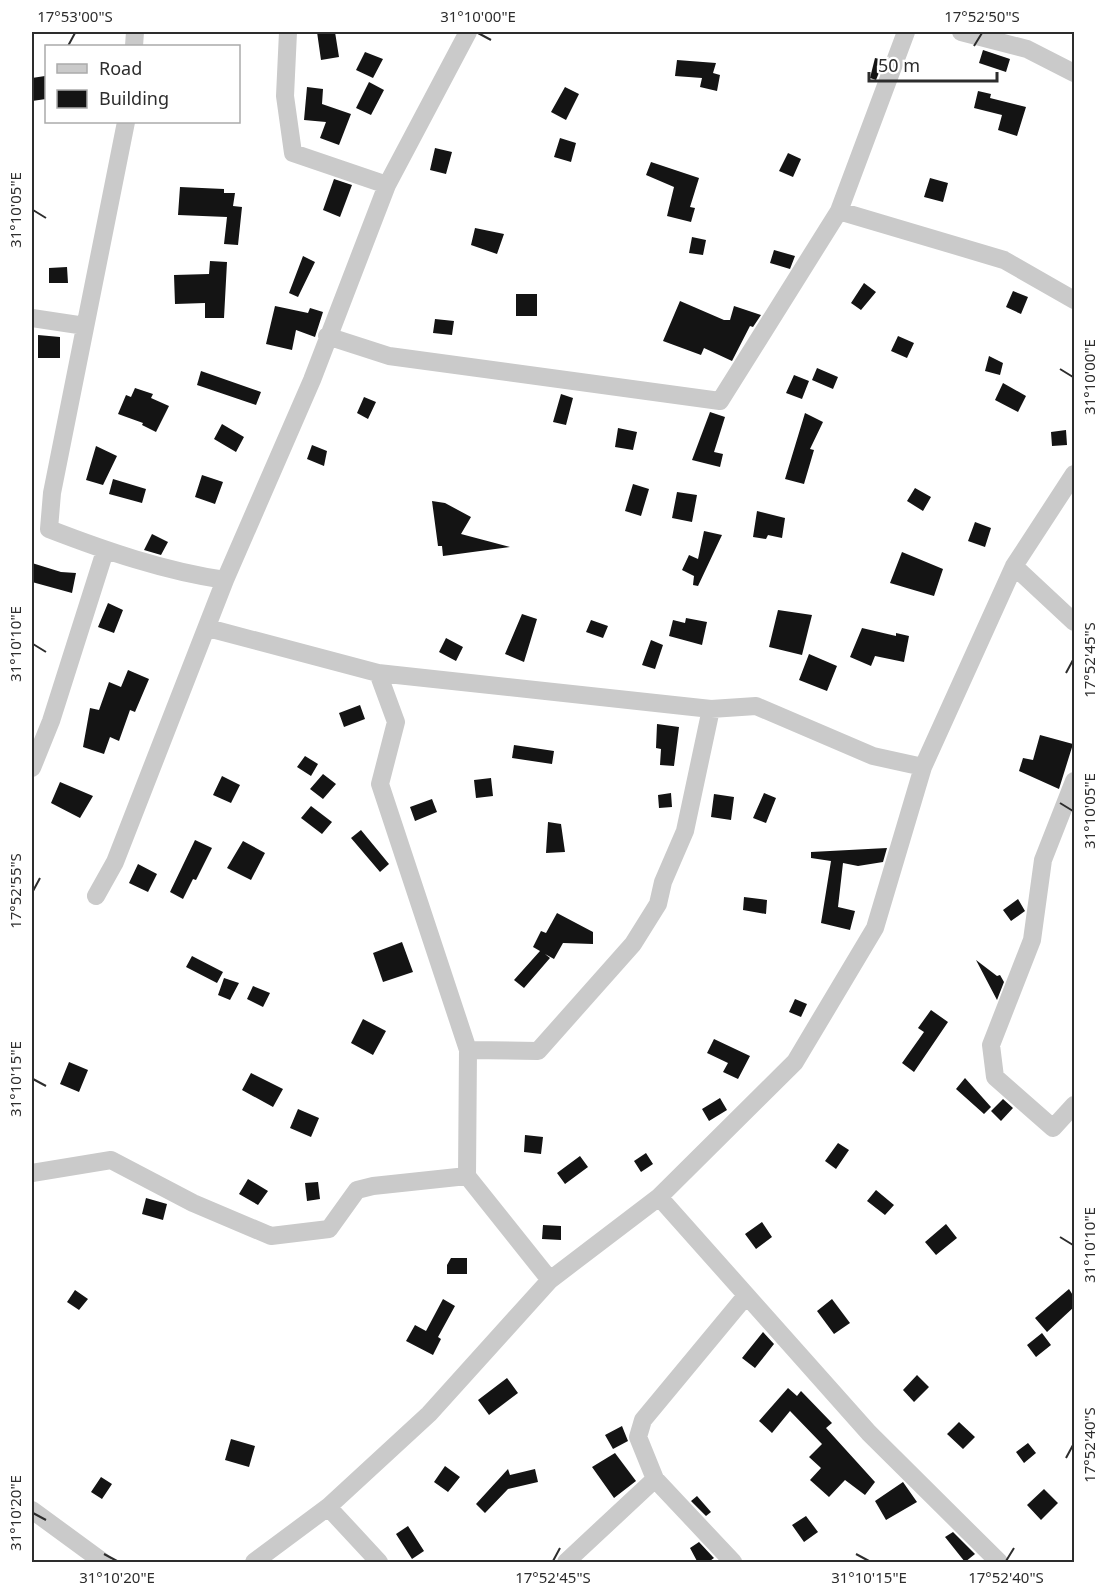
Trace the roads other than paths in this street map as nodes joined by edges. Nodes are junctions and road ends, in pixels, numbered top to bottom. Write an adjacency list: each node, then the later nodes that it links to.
1 (288, 32): 7 (street)
2 (468, 32): 7 (street)
3 (906, 32): 8 (street)
4 (961, 32): 5 (street)
5 (1074, 73)
6 (126, 123): 11 (street)
7 (387, 185): 12 (street)
8 (839, 211): 9 (street); 12 (street)
9 (1074, 300)
10 (32, 318): 11 (street)
11 (85, 326): 14 (street)
12 (327, 336): 16 (street)
13 (1074, 474): 15 (street)
14 (105, 551): 16 (street); 22 (street)
15 (1014, 566): 17 (street); 21 (street)
16 (225, 580): 18 (street)
17 (1074, 622)
18 (208, 628): 19 (street); 24 (street)
19 (378, 673): 20 (street); 25 (street)
20 (711, 709): 21 (street); 25 (street)
21 (923, 767): 29 (street)
22 (32, 768)
23 (1074, 781): 26 (street)
24 (96, 896)
25 (468, 1050): 28 (street)
26 (1074, 1105)
27 (32, 1173): 28 (street)
28 (467, 1176): 30 (street)
29 (659, 1197): 30 (street); 31 (street)
30 (550, 1280): 33 (street)
31 (745, 1297): 32 (street); 40 (street)
32 (655, 1479): 38 (street); 39 (street)
33 (328, 1507): 36 (street); 37 (street)
34 (32, 1510): 35 (street)
35 (103, 1563)
36 (254, 1563)
37 (379, 1563)
38 (566, 1563)
39 (733, 1563)
40 (999, 1563)

